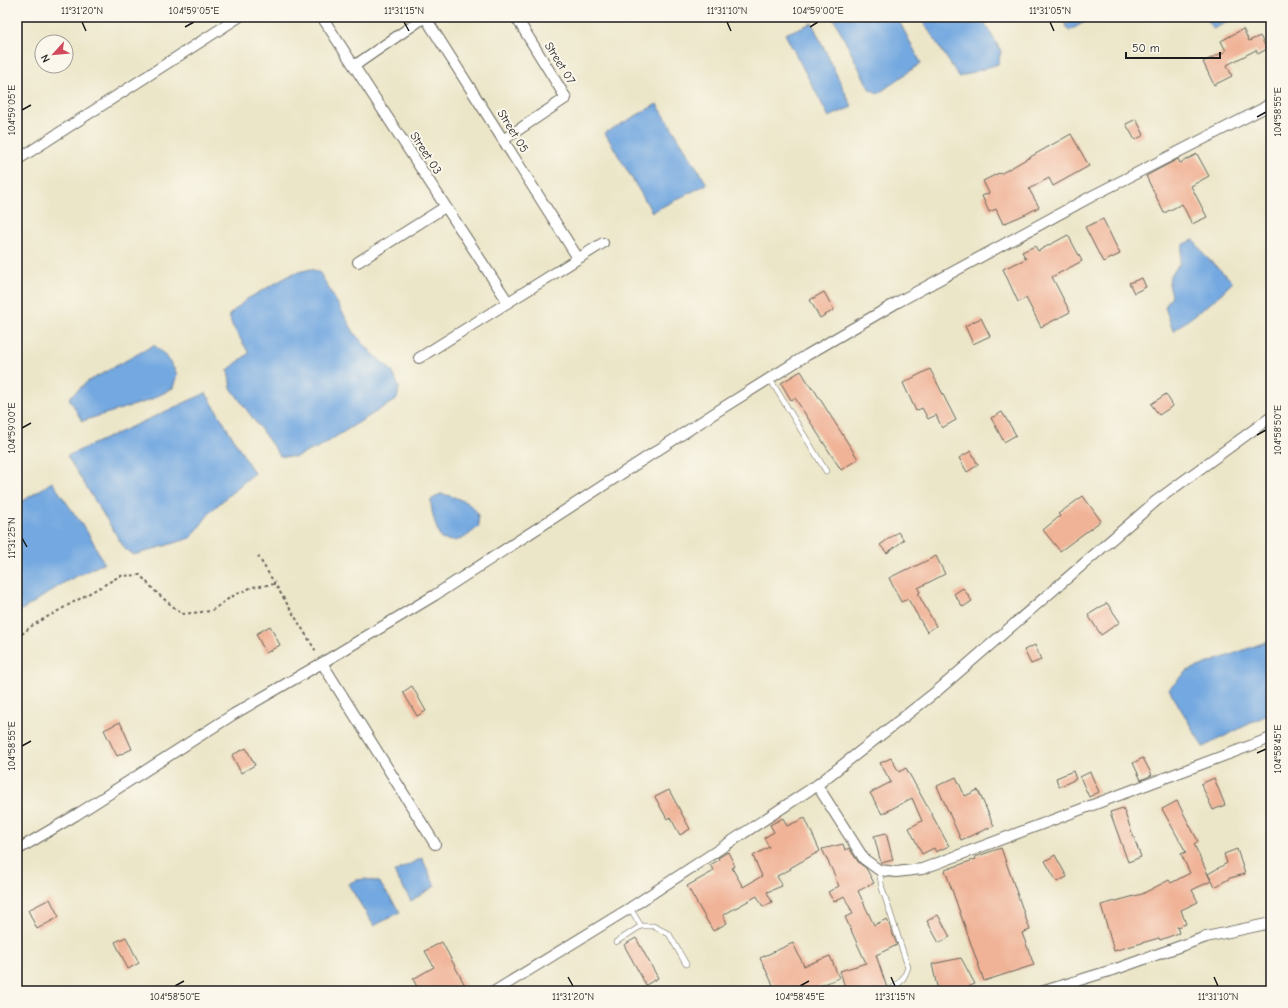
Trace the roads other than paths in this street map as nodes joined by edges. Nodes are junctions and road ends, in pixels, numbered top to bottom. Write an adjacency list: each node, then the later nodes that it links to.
1 (239, 17): 8 (street)
2 (322, 17): 5 (street, Street 03)
3 (425, 17): 5 (street); 7 (street, Street 05)
4 (516, 17): 7 (street, Street 07)
5 (354, 66): 9 (street, Street 03)
6 (1271, 103): 15 (street)
7 (503, 140): 11 (street, Street 05)
8 (17, 160)
9 (445, 207): 12 (street); 13 (street, Street 03)
10 (603, 243): 11 (street)
11 (578, 258): 13 (street)
12 (358, 262)
13 (508, 302): 14 (street)
14 (419, 358)
15 (770, 379): 17 (lane); 18 (street)
16 (1271, 417): 20 (street)
17 (826, 471)
18 (322, 663): 21 (street); 22 (street)
19 (1271, 738): 23 (street)
20 (817, 785): 23 (street); 24 (street)
21 (434, 844)
22 (17, 850)
23 (879, 870): 29 (lane)
24 (630, 908): 26 (lane); 30 (street)
25 (1271, 923): 31 (street)
26 (641, 926): 27 (lane); 28 (lane)
27 (616, 942)
28 (686, 964)
29 (890, 990)
30 (495, 991)
31 (1044, 991)

